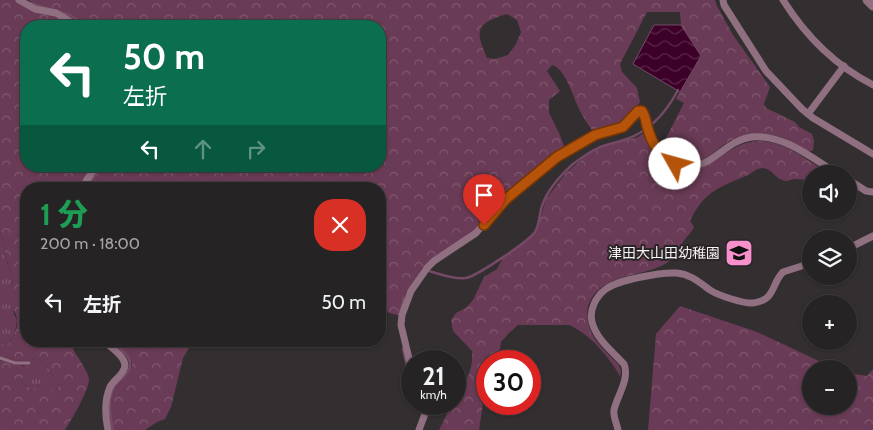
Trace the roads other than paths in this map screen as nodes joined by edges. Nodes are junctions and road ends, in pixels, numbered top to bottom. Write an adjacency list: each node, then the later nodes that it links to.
1 (19, 0): 6 (street)
2 (723, 0): 9 (street)
3 (783, 0): 7 (street)
4 (866, 0): 5 (street)
5 (873, 6)
6 (67, 20)
7 (844, 66): 8 (street); 9 (street)
8 (873, 85)
9 (808, 114): 10 (street)
10 (873, 154)
11 (823, 165): 18 (street)
12 (857, 185): 13 (street)
13 (873, 192)
14 (873, 236): 15 (street)
15 (857, 244)
16 (802, 266): 24 (street)
17 (111, 347): 22 (street)
18 (407, 350)
19 (0, 358): 20 (lane)
20 (29, 363)
21 (425, 415): 23 (street)
22 (108, 430)
23 (419, 430)
24 (618, 430)

